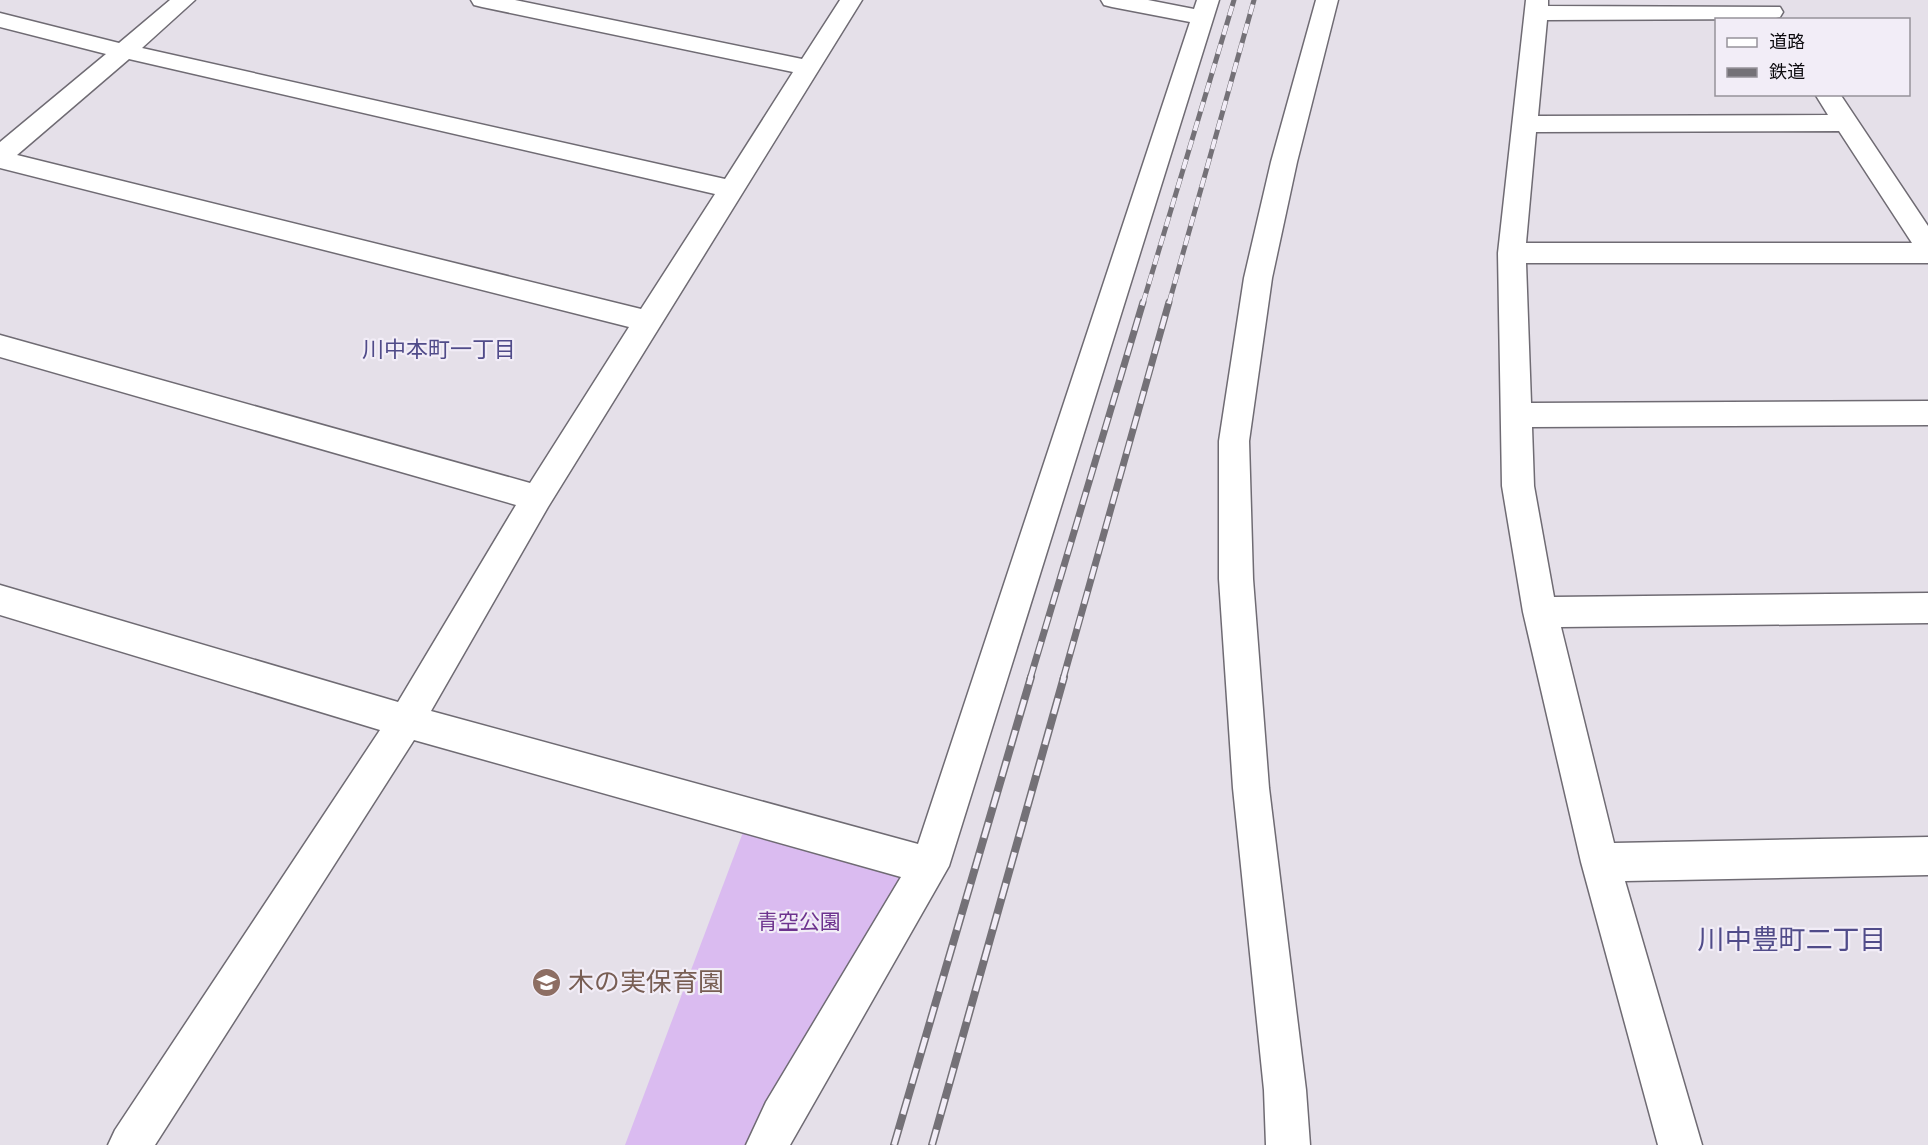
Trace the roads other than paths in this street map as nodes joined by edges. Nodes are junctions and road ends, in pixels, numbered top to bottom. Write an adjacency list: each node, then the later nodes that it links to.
1 (184, 0): 10 (street)
2 (482, 0): 11 (street)
3 (851, 0): 11 (street)
4 (1112, 0): 7 (street)
5 (1327, 0): 34 (street)
6 (1536, 6): 8 (street); 14 (street)
7 (1205, 9): 31 (street)
8 (1771, 10)
9 (0, 20): 10 (street)
10 (123, 51): 15 (street); 16 (street)
11 (809, 68): 16 (street)
12 (1828, 96): 13 (street)
13 (1845, 123): 14 (street); 17 (street)
14 (1525, 124): 18 (street)
15 (0, 158): 20 (street)
16 (732, 189): 20 (street)
17 (1928, 247)
18 (1512, 253): 19 (street); 23 (street)
19 (1928, 253)
20 (646, 321): 24 (street)
21 (0, 346): 24 (street)
22 (1928, 413): 23 (street)
23 (1515, 415): 27 (street)
24 (537, 498): 28 (street)
25 (0, 600): 28 (street)
26 (1928, 608): 27 (street)
27 (1540, 612): 30 (street)
28 (405, 722): 31 (street); 32 (street)
29 (1928, 856): 30 (street)
30 (1600, 862): 35 (street)
31 (930, 866): 33 (street)
32 (130, 1145)
33 (768, 1145)
34 (1288, 1145)
35 (1680, 1145)

